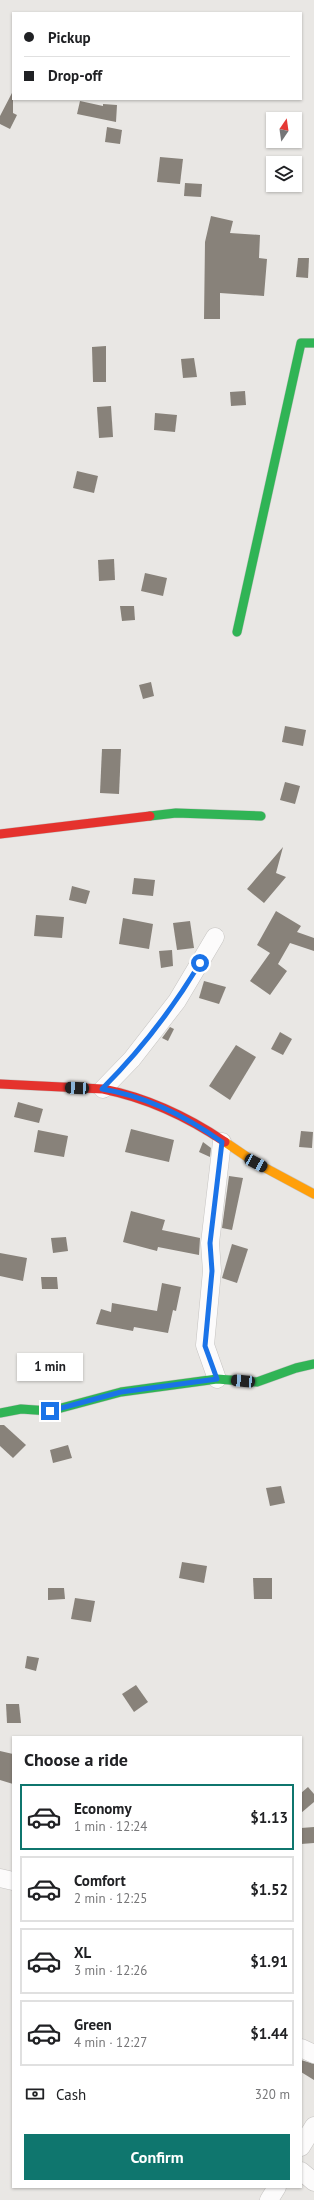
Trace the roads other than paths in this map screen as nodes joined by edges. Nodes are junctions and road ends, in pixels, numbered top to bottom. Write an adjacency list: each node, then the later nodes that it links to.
1 (314, 343): 2 (street)
2 (237, 632)
3 (261, 816): 4 (street)
4 (0, 834)
5 (215, 937): 7 (street)
6 (0, 1084): 7 (street)
7 (102, 1089): 8 (street)
8 (222, 1142): 9 (street); 11 (street)
9 (314, 1194)
10 (314, 1364): 11 (street)
11 (217, 1379): 12 (street)
12 (0, 1413)
13 (0, 1878): 14 (street)
14 (12, 1881)
15 (302, 2048): 16 (street)
16 (314, 2054)
17 (314, 2126): 18 (street)
18 (302, 2145)
19 (302, 2172): 20 (street)
20 (314, 2182)
21 (276, 2188): 22 (street)
22 (269, 2200)

